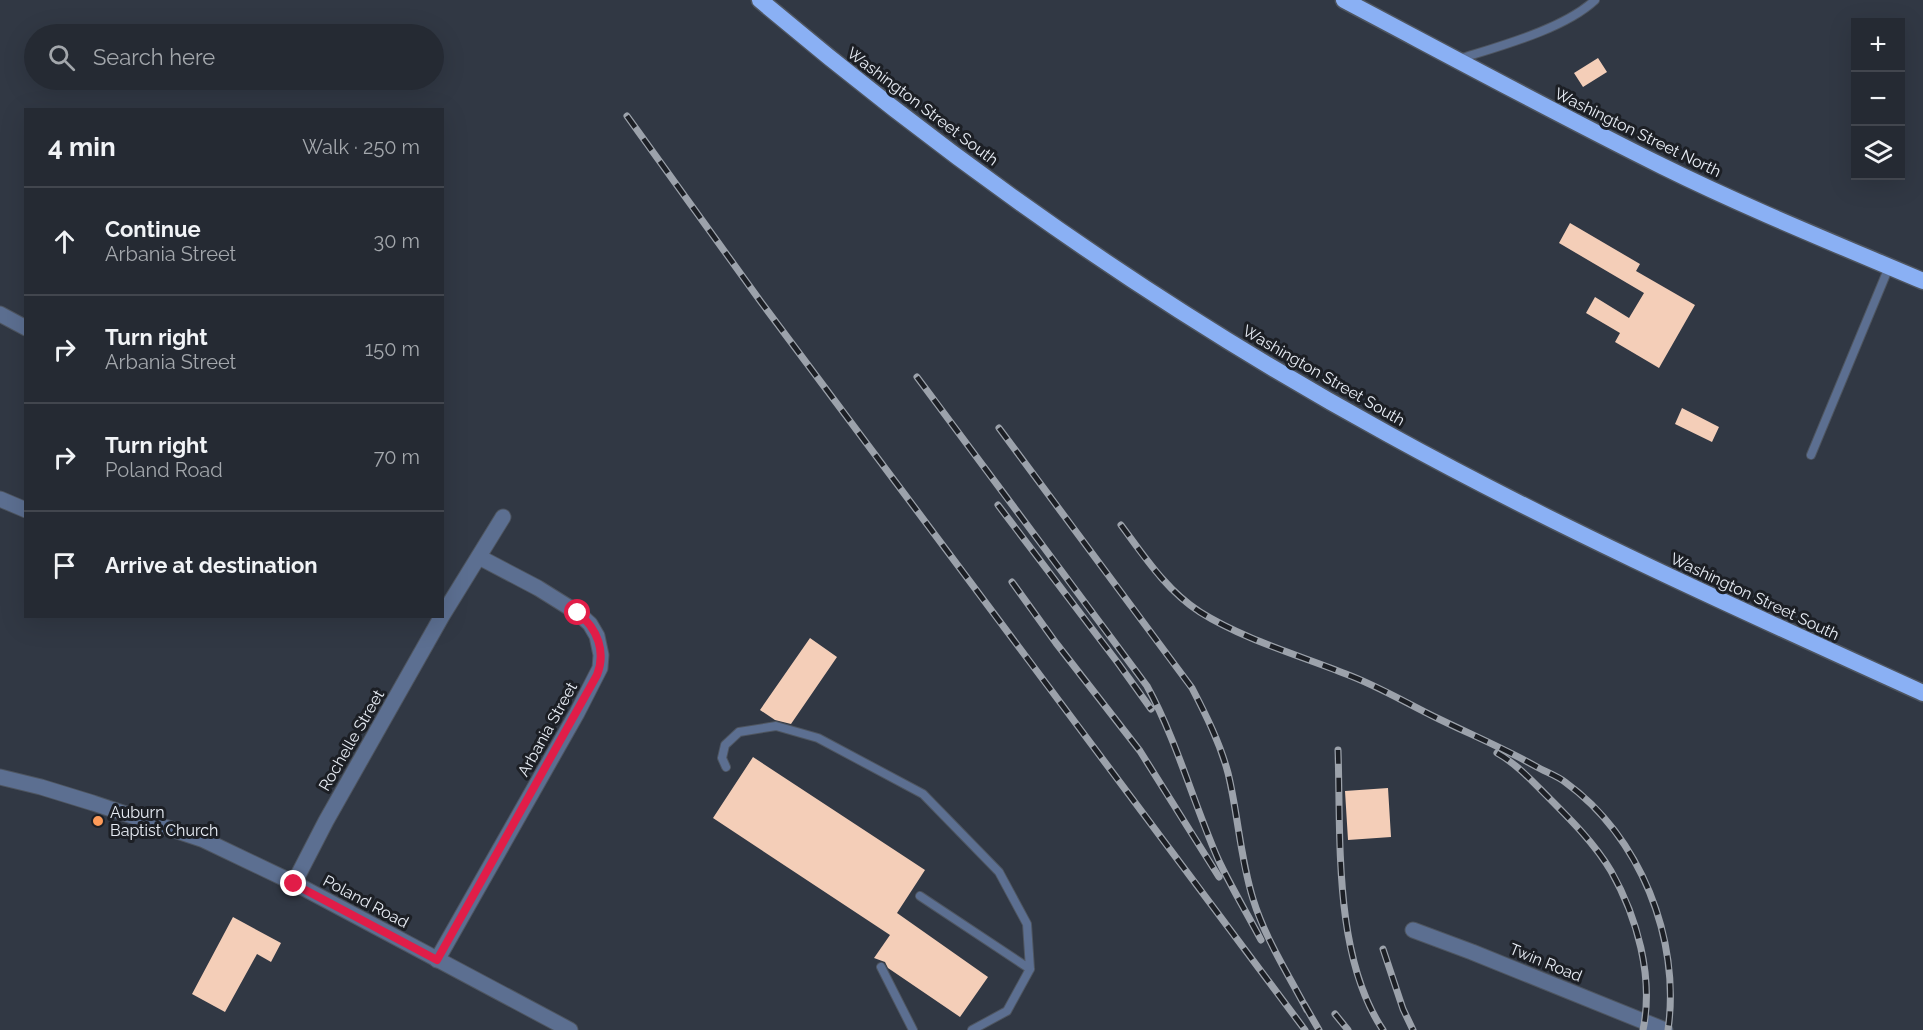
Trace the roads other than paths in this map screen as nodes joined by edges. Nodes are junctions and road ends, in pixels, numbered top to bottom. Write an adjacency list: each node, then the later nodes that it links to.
1 (760, 0): 16 (highway, Washington Street South)
2 (1344, 0): 4 (highway, Washington Street North)
3 (1595, 0): 4 (lane)
4 (1456, 60): 5 (highway, Washington Street North)
5 (1889, 267): 6 (highway, Washington Street North); 9 (lane)
6 (1923, 281)
7 (0, 314): 8 (street)
8 (24, 327)
9 (1811, 455)
10 (0, 498): 11 (street)
11 (24, 509)
12 (503, 517): 13 (street, Rochelle Street)
13 (479, 557): 14 (street, Rochelle Street); 22 (street, Arbania Street)
14 (444, 613)
15 (441, 618): 19 (street, Rochelle Street)
16 (1923, 693)
17 (726, 767): 24 (lane)
18 (0, 777): 19 (street, Poland Road)
19 (294, 884): 22 (street, Poland Road)
20 (920, 896): 24 (lane)
21 (1413, 930): 28 (street, Twin Road)
22 (437, 960): 25 (street, Poland Road)
23 (881, 967): 26 (lane)
24 (1030, 969): 27 (lane)
25 (570, 1030)
26 (914, 1030)
27 (972, 1030)
28 (1665, 1030)

